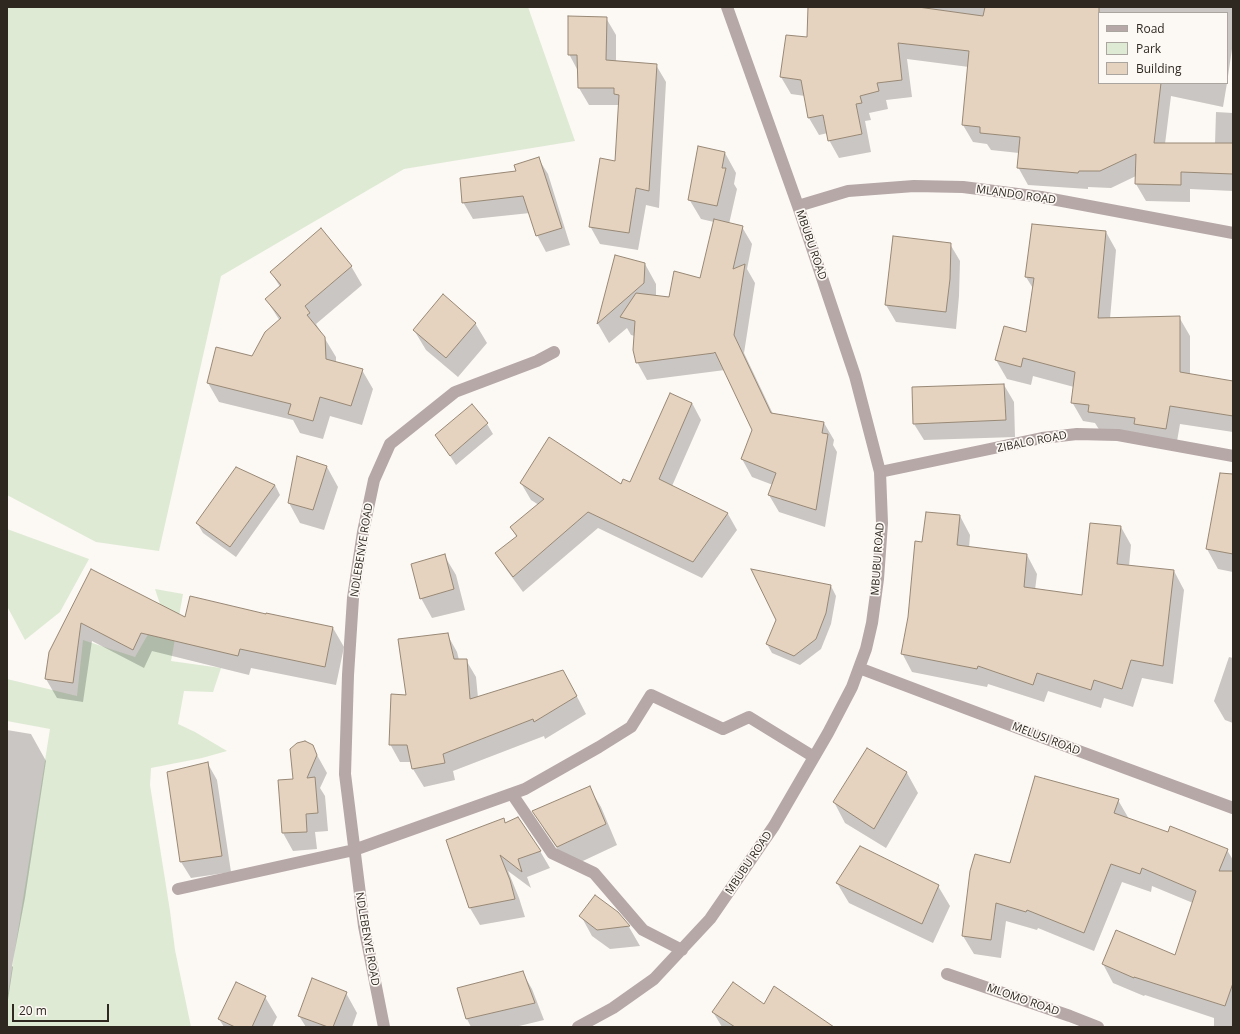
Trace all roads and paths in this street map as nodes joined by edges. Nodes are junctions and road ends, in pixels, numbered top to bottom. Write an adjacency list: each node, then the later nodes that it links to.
1 (726, 7): 2 (street, MBUBU ROAD)
2 (798, 206): 3 (street, MLANDO ROAD); 6 (street, MBUBU ROAD)
3 (1233, 233)
4 (554, 352): 11 (street, NDLEBENYE ROAD)
5 (1233, 456): 6 (street, ZIBALO ROAD)
6 (880, 472): 7 (street, MBUBU ROAD)
7 (860, 668): 8 (street, MBUBU ROAD); 10 (street, MELUSI ROAD)
8 (814, 757): 9 (street); 13 (street, MBUBU ROAD)
9 (512, 794): 11 (street); 13 (street)
10 (1233, 808)
11 (354, 850): 12 (street); 15 (street, NDLEBENYE ROAD)
12 (178, 889)
13 (682, 950): 16 (street, MBUBU ROAD)
14 (947, 974): 17 (street, MLOMO ROAD)
15 (384, 1027)
16 (578, 1027)
17 (1098, 1027)

